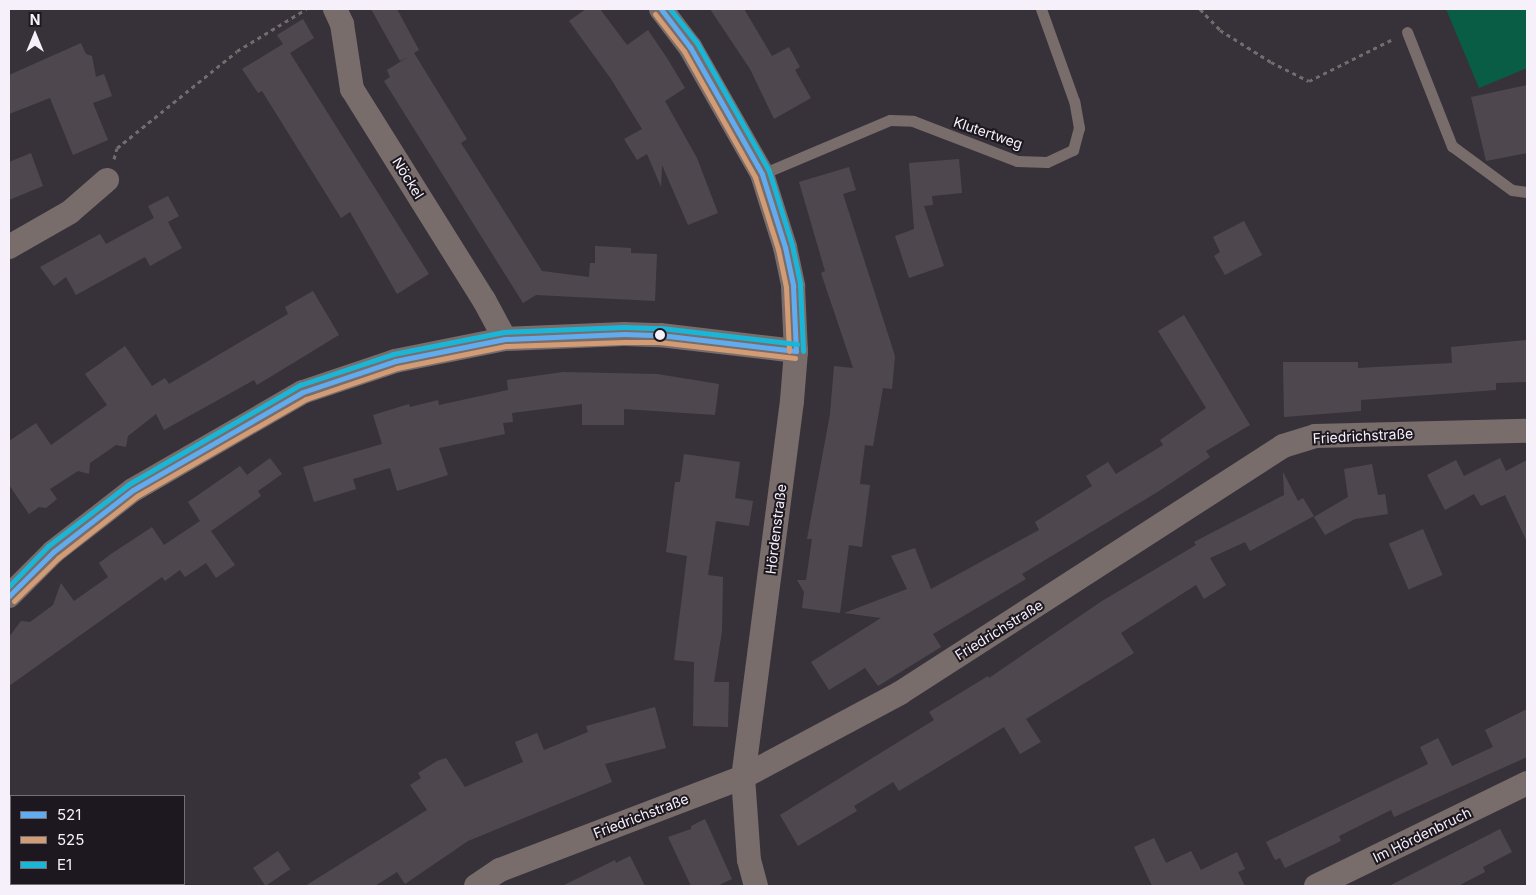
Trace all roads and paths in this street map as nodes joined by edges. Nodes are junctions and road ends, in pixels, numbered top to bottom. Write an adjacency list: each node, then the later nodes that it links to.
1 (306, 9): 8 (path)
2 (335, 9): 11 (street, Nöckel)
3 (661, 9): 7 (street, Hördenstraße)
4 (1041, 9): 7 (lane, Klutertweg)
5 (1200, 9): 6 (path)
6 (1407, 32): 9 (lane)
7 (762, 174): 12 (street, Hördenstraße)
8 (107, 180): 10 (street)
9 (1527, 192)
10 (9, 247)
11 (505, 339): 12 (street); 14 (street)
12 (796, 351): 15 (street, Hördenstraße)
13 (1527, 431): 15 (street, Friedrichstraße)
14 (9, 596)
15 (743, 777): 17 (street, Friedrichstraße); 18 (street, Hördenstraße)
16 (1527, 783): 19 (street, Im Hördenbruch)
17 (476, 886)
18 (756, 886)
19 (1316, 886)

